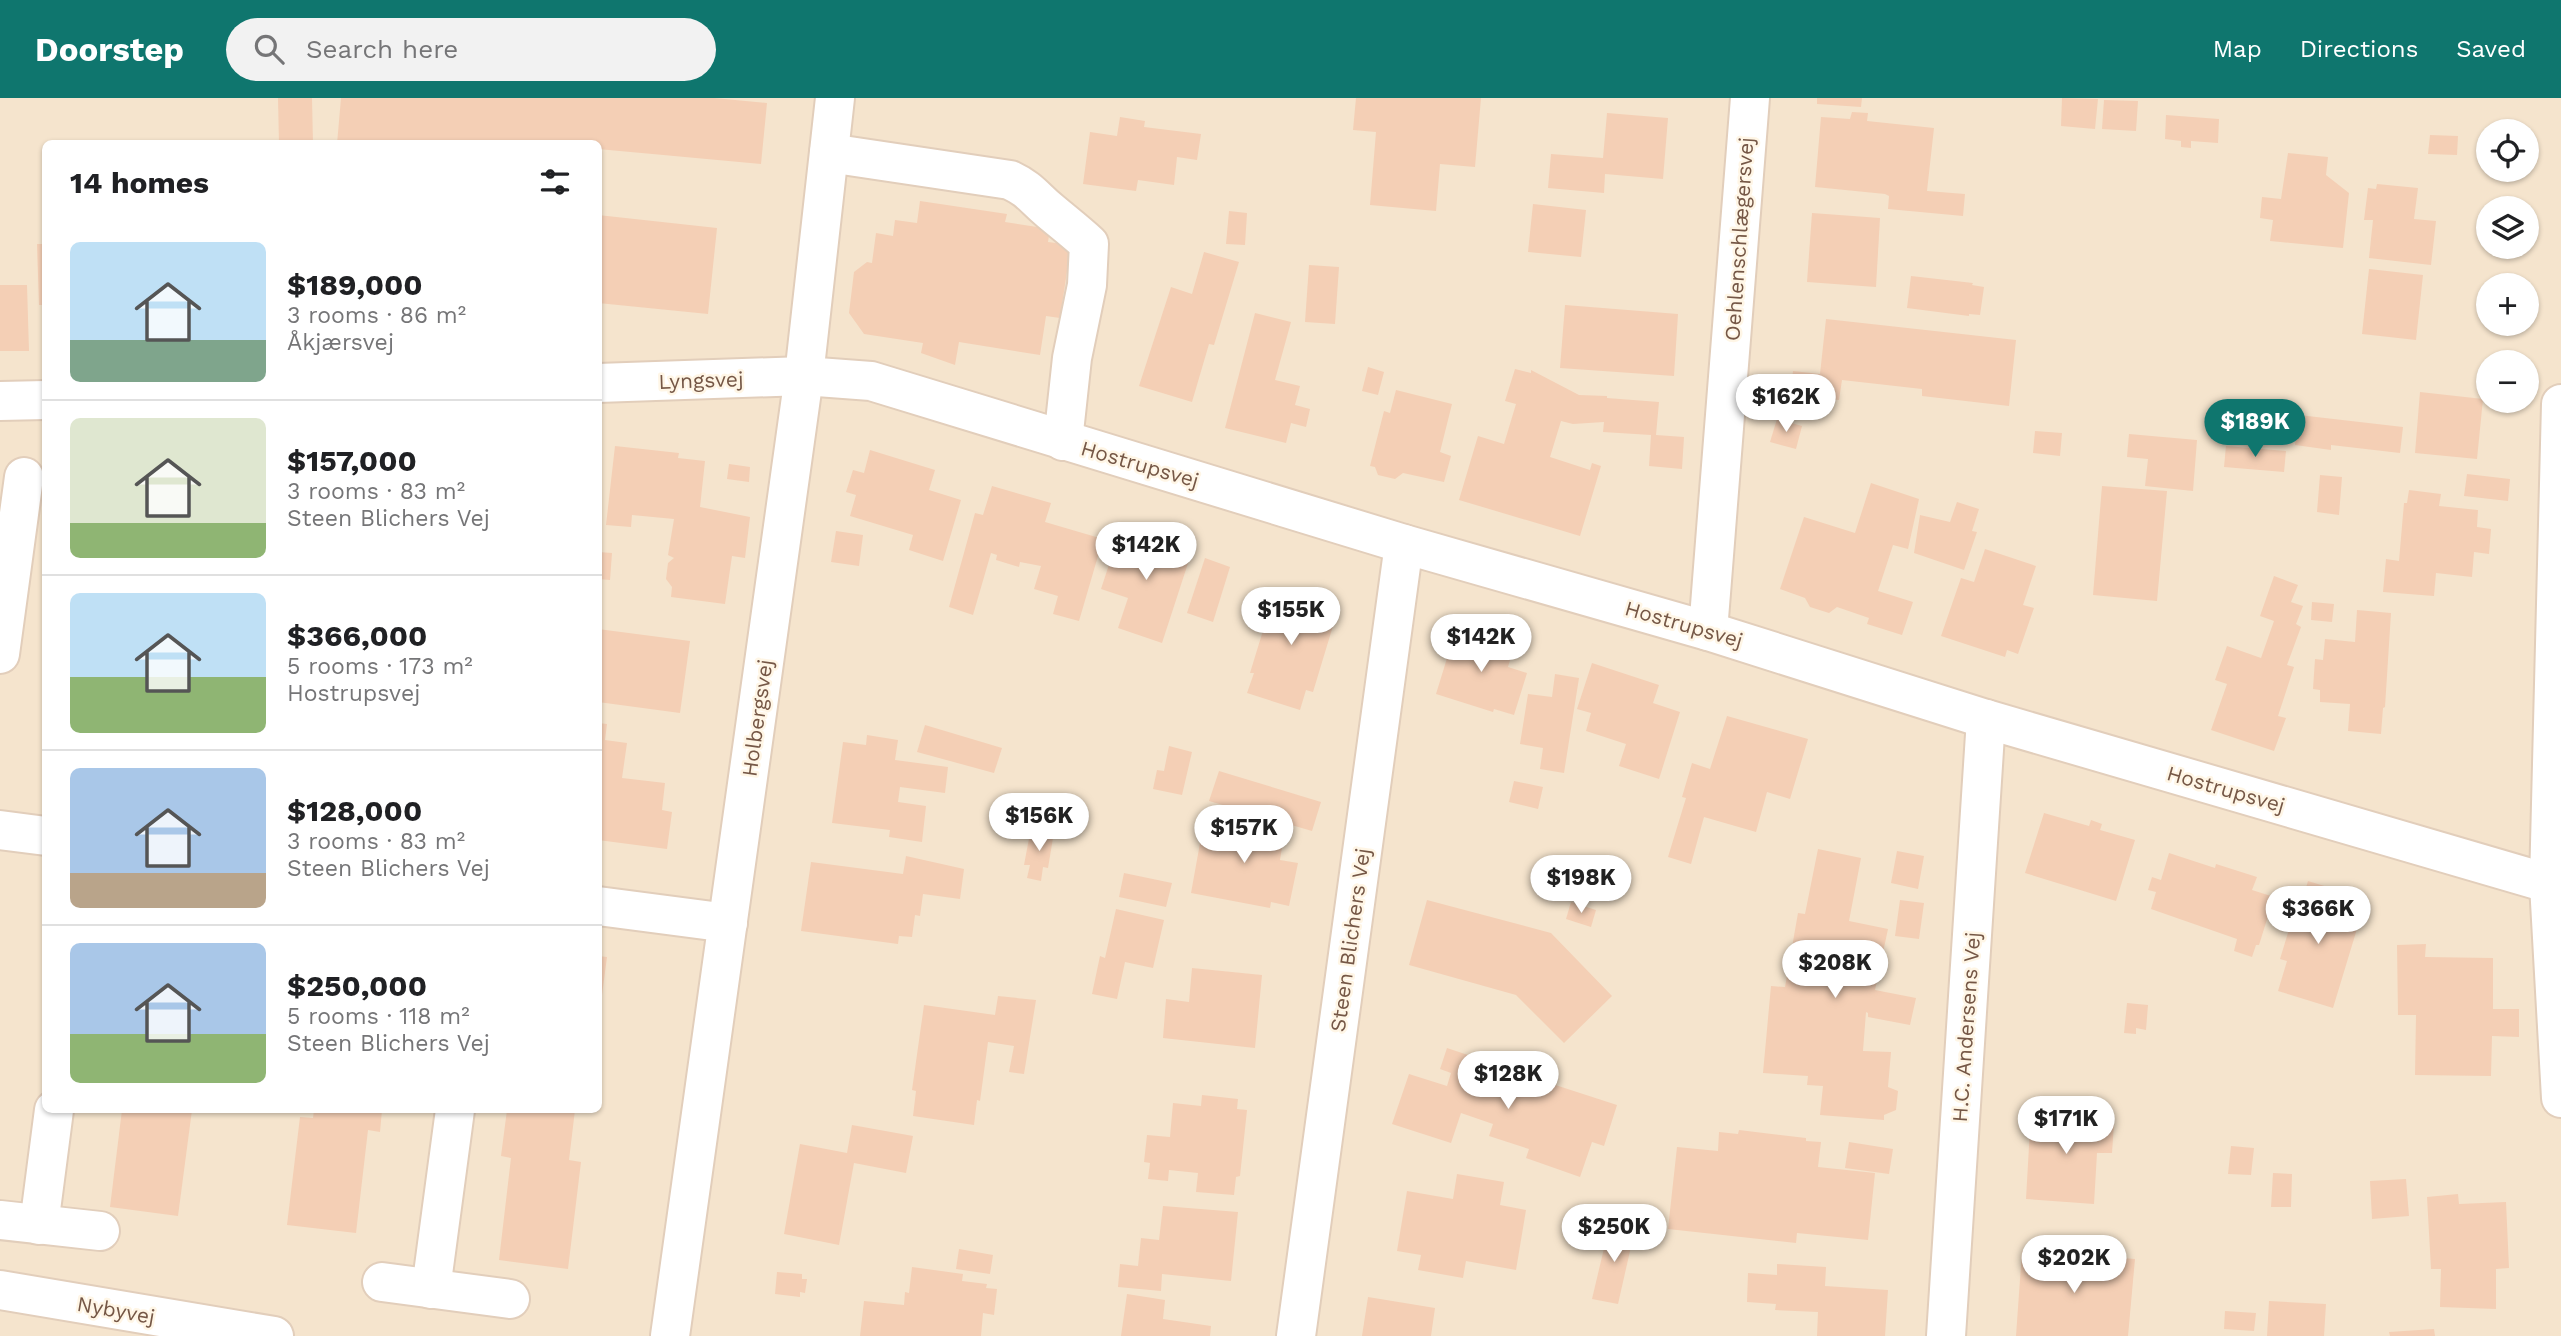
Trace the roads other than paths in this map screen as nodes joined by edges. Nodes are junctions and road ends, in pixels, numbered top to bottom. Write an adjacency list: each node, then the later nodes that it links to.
1 (835, 98): 3 (street, Holbergsvej)
2 (1750, 98): 13 (street, Oehlenschlægersvej)
3 (829, 153): 4 (street, Holbergsvej); 9 (street)
4 (804, 376): 5 (street, Lyngsvej); 9 (street, Hostrupsvej); 20 (street, Holbergsvej)
5 (602, 383)
6 (42, 400): 7 (street)
7 (0, 401)
8 (2561, 404): 18 (street)
9 (1063, 441): 12 (street, Hostrupsvej)
10 (24, 477): 11 (street)
11 (8, 536): 14 (street)
12 (1404, 544): 13 (street, Hostrupsvej); 33 (street, Steen Blichers Vej)
13 (1708, 631): 15 (street, Hostrupsvej)
14 (0, 654)
15 (1986, 719): 18 (street, Hostrupsvej); 34 (street, H.C. Andersens Vej)
16 (0, 830): 17 (street)
17 (42, 835)
18 (2555, 886): 21 (street)
19 (602, 907): 20 (street)
20 (728, 923): 32 (street, Holbergsvej)
21 (2561, 1098)
22 (54, 1113): 25 (street)
23 (455, 1113): 28 (street)
24 (0, 1220): 25 (street)
25 (39, 1224): 26 (street)
26 (100, 1231)
27 (382, 1282): 28 (street)
28 (431, 1289): 30 (street)
29 (0, 1290): 31 (street, Nybyvej)
30 (510, 1299)
31 (274, 1336)
32 (670, 1336)
33 (1296, 1336)
34 (1946, 1336)

